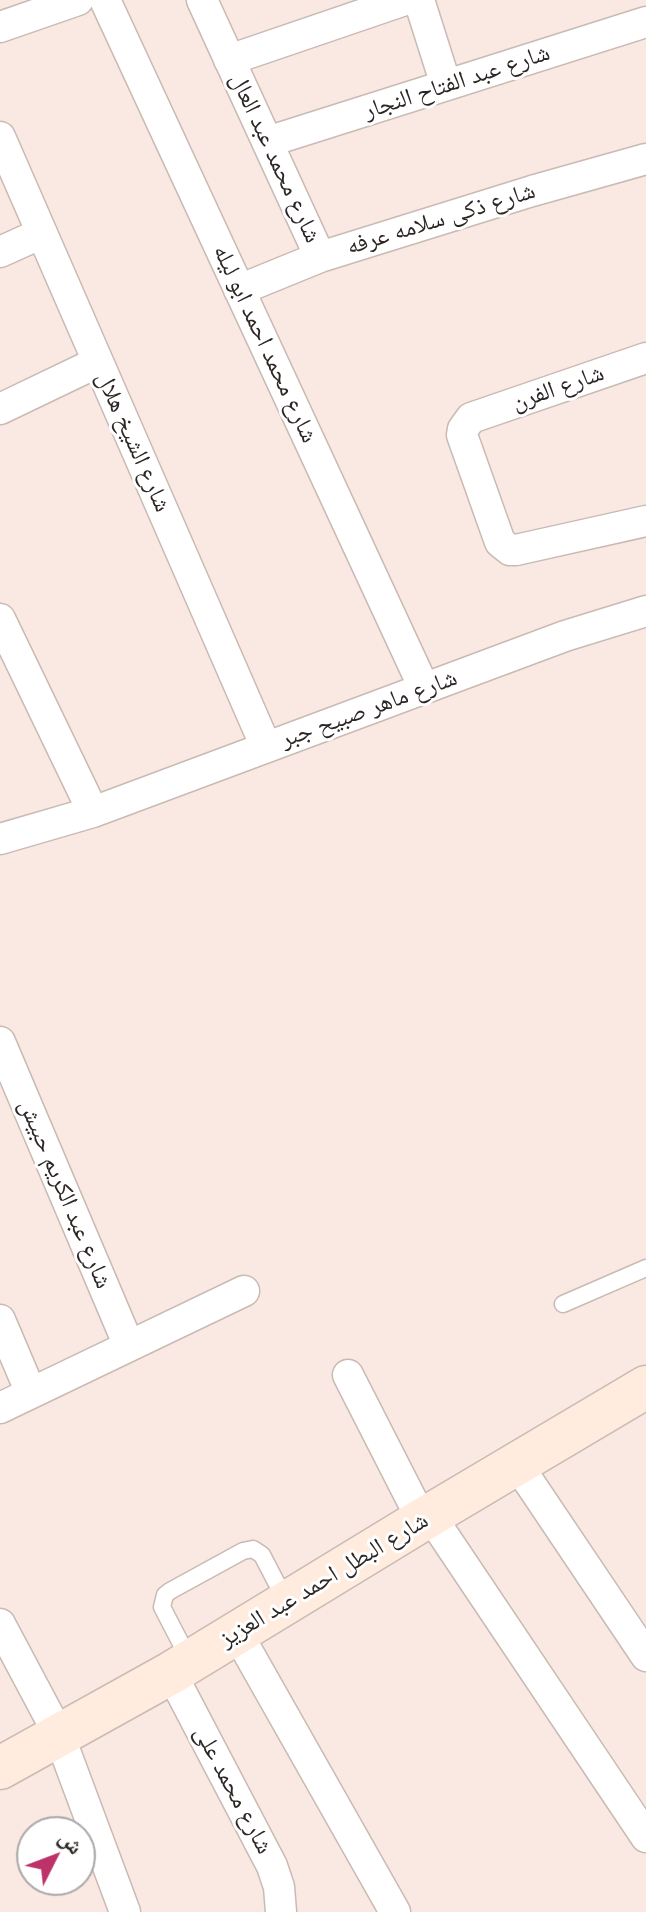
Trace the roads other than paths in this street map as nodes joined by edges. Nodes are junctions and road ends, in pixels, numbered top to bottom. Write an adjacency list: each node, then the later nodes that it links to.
1 (78, 0): 7 (street)
2 (105, 0): 16 (street, شارع محمد احمد ابو ليله)
3 (202, 0): 8 (street, شارع محمد عبد العال)
4 (405, 0): 8 (street, شارع محمد عبد العال)
5 (419, 0): 9 (street)
6 (646, 22): 9 (street, شارع عبد الفتاح النجار)
7 (0, 27)
8 (229, 60): 11 (street, شارع محمد عبد العال)
9 (446, 85): 11 (street, شارع عبد الفتاح النجار)
10 (0, 137): 13 (street, شارع الشيخ هلال)
11 (267, 142): 15 (street, شارع محمد عبد العال)
12 (646, 159): 15 (street, شارع ذكى سلامه عرفه)
13 (42, 233): 14 (street); 18 (street, شارع الشيخ هلال)
14 (0, 252)
15 (320, 257): 16 (street, شارع ذكى سلامه عرفه)
16 (239, 290): 23 (street, شارع محمد احمد ابو ليله)
17 (646, 358): 20 (street, شارع الفرن)
18 (98, 362): 19 (street); 24 (street, شارع الشيخ هلال)
19 (0, 409)
20 (646, 521)
21 (646, 611): 23 (street, شارع ماهر صبيح جبر)
22 (4, 636): 25 (street)
23 (424, 688): 24 (street, شارع ماهر صبيح جبر)
24 (266, 747): 25 (street, شارع ماهر صبيح جبر)
25 (93, 812): 26 (street, شارع ماهر صبيح جبر)
26 (0, 839)
27 (0, 1042): 32 (street, شارع عبد الكريم حبيش)
28 (646, 1268): 30 (lane)
29 (244, 1291): 32 (street)
30 (563, 1304)
31 (0, 1320): 35 (street)
32 (129, 1346): 35 (street)
33 (348, 1375): 38 (street)
34 (646, 1387): 37 (main road, شارع البطل احمد عبد العزيز)
35 (31, 1393): 36 (street)
36 (0, 1408)
37 (517, 1464): 38 (main road, شارع البطل احمد عبد العزيز); 42 (street)
38 (426, 1518): 39 (main road, شارع البطل احمد عبد العزيز); 46 (street)
39 (287, 1602): 41 (main road, شارع البطل احمد عبد العزيز); 43 (lane)
40 (0, 1624): 44 (street)
41 (237, 1633): 43 (main road, شارع البطل احمد عبد العزيز); 49 (street)
42 (646, 1656)
43 (181, 1667): 44 (main road, شارع البطل احمد عبد العزيز); 47 (street, شارع محمد على)
44 (59, 1735): 45 (main road, شارع البطل احمد عبد العزيز); 48 (street)
45 (0, 1768)
46 (646, 1837)
47 (280, 1911)
48 (125, 1912)
49 (395, 1912)

